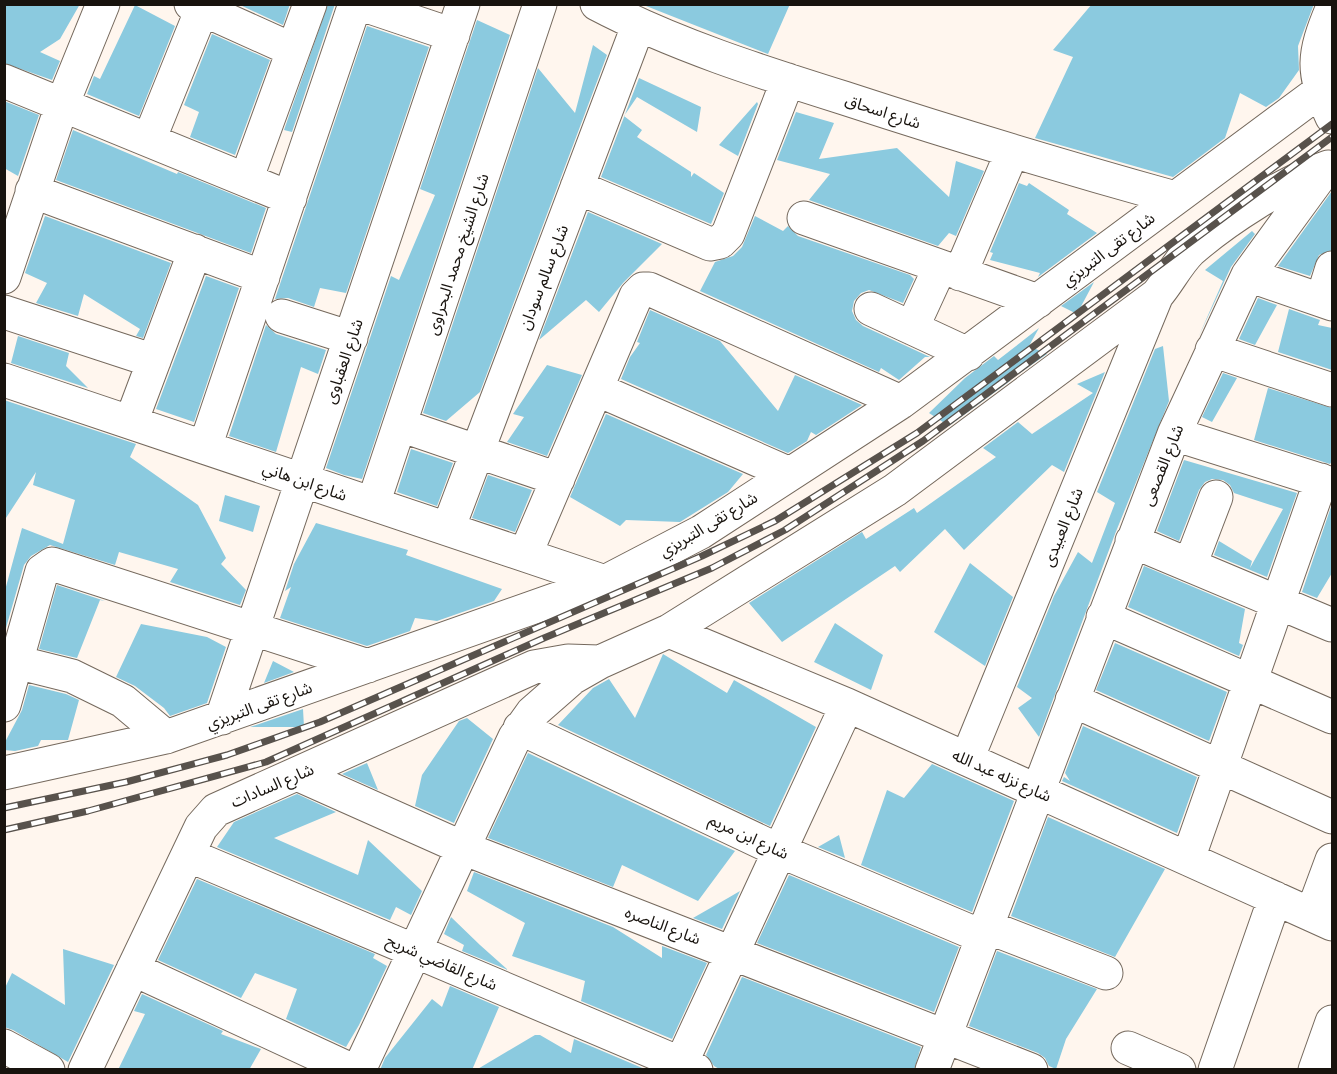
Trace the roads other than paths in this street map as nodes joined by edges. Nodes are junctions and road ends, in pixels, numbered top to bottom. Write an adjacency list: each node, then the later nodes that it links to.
1 (103, 4): 16 (street)
2 (310, 4): 12 (street)
3 (355, 4): 23 (street)
4 (361, 4): 11 (street)
5 (463, 4): 11 (street, شارع العقباوى)
6 (540, 4): 48 (street, شارع الشيخ محمد البحراوى)
7 (597, 4): 10 (street, شارع اسحاق)
8 (197, 7): 12 (street); 17 (street)
9 (1332, 10): 15 (street)
10 (638, 26): 13 (street, شارع اسحاق); 21 (street, شارع سالم سودان)
11 (453, 35): 39 (street, شارع العقباوى)
12 (293, 51): 20 (street)
13 (788, 80): 18 (street, شارع اسحاق); 21 (street)
14 (4, 81): 16 (street)
15 (1326, 104): 24 (street, شارع تقى التبريزي)
16 (62, 105): 17 (street); 22 (street)
17 (149, 140): 20 (street)
18 (1012, 153): 24 (street, شارع اسحاق); 28 (street)
19 (1330, 165): 29 (street, شارع القصعى); 32 (street)
20 (246, 180): 23 (street)
21 (577, 187): 51 (street, شارع سالم سودان)
22 (32, 191): 26 (street); 30 (street)
23 (290, 198): 31 (street)
24 (1175, 198): 33 (street, شارع تقى التبريزي)
25 (804, 218): 28 (street)
26 (195, 251): 31 (street); 42 (street)
27 (1332, 268): 34 (street)
28 (950, 270): 33 (street); 38 (street)
29 (1248, 275): 34 (street); 40 (street, شارع القصعى)
30 (4, 277)
31 (262, 277): 50 (street)
32 (1156, 295): 67 (street); 79 (street, شارع العبيدى)
33 (1038, 301): 41 (street, شارع تقى التبريزي)
34 (1327, 302)
35 (871, 309): 38 (street)
36 (4, 312): 42 (street)
37 (282, 316): 39 (street)
38 (912, 328): 41 (street)
39 (351, 338): 54 (street, شارع العقباوى)
40 (1212, 350): 45 (street); 49 (street, شارع القصعى)
41 (968, 354): 46 (street, شارع تقى التبريزي)
42 (154, 361): 47 (street)
43 (4, 380): 47 (street, شارع ابن هاني)
44 (596, 389): 46 (street); 52 (street); 53 (street)
45 (1332, 390)
46 (901, 402): 52 (street, شارع تقى التبريزي)
47 (131, 422): 50 (street, شارع ابن هاني)
48 (400, 425): 51 (street); 57 (street, شارع الشيخ محمد البحراوى)
49 (1174, 434): 55 (street); 59 (street, شارع القصعى)
50 (205, 447): 54 (street, شارع ابن هاني)
51 (477, 452): 53 (street); 58 (street, شارع سالم سودان)
52 (790, 474): 62 (street, شارع تقى التبريزي)
53 (558, 479): 60 (street)
54 (302, 480): 57 (street, شارع ابن هاني); 66 (street, شارع العقباوى)
55 (1327, 482): 63 (street)
56 (1216, 497): 61 (street)
57 (374, 504): 58 (street, شارع ابن هاني)
58 (448, 529): 60 (street, شارع ابن هاني)
59 (1132, 541): 61 (street); 64 (street, شارع القصعى)
60 (525, 555): 62 (street, شارع ابن هاني)
61 (1190, 565): 63 (street)
62 (605, 582): 70 (street, شارع تقى التبريزي)
63 (1278, 602): 65 (street); 71 (street)
64 (1103, 617): 71 (street); 72 (street, شارع القصعى)
65 (1332, 625)
66 (252, 628): 68 (street); 70 (street); 76 (street, شارع العقباوى)
67 (669, 631): 69 (street); 74 (street, شارع نزله عبد الله)
68 (10, 661): 73 (street); 78 (street)
69 (600, 662): 77 (street); 82 (street, شارع السادات)
70 (368, 666): 76 (street, شارع تقى التبريزي)
71 (1250, 681): 75 (street); 80 (street)
72 (1072, 700): 80 (street); 83 (street, شارع القصعى)
73 (4, 705)
74 (847, 705): 79 (street, شارع نزله عبد الله); 86 (street)
75 (1332, 717)
76 (222, 718): 78 (street, شارع تقى التبريزي)
77 (520, 728): 85 (street); 86 (street, شارع ابن مريم)
78 (166, 737): 81 (street, شارع تقى التبريزي)
79 (967, 759): 83 (street, شارع نزله عبد الله)
80 (1220, 766): 84 (street); 88 (street)
81 (4, 773)
82 (297, 774): 85 (street, شارع الناصره); 87 (street, شارع السادات)
83 (1037, 791): 88 (street, شارع نزله عبد الله); 92 (street, شارع القصعى)
84 (1332, 817)
85 (463, 848): 93 (street); 94 (street, شارع الناصره)
86 (780, 851): 92 (street, شارع ابن مريم); 94 (street)
87 (188, 855): 93 (street, شارع القاضي شريح); 95 (street, شارع السادات)
88 (1188, 859): 90 (street, شارع نزله عبد الله)
89 (1332, 860): 91 (street)
90 (1275, 898): 91 (street, شارع نزله عبد الله); 109 (street)
91 (1322, 919)
92 (983, 931): 96 (street, شارع ابن مريم); 98 (street, شارع القصعى)
93 (416, 951): 101 (street, شارع القاضي شريح); 105 (street)
94 (732, 952): 98 (street, شارع الناصره); 101 (street)
95 (133, 969): 103 (street, شارع السادات); 104 (street)
96 (1106, 973)
97 (1332, 1022): 110 (street)
98 (945, 1036): 106 (street, شارع القصعى); 107 (street, شارع الناصره)
99 (4, 1046): 102 (street)
100 (1128, 1048): 108 (street)
101 (685, 1067)
102 (48, 1070)
103 (85, 1070)
104 (351, 1070)
105 (359, 1070)
106 (932, 1070)
107 (1031, 1070)
108 (1179, 1070)
109 (1215, 1070)
110 (1316, 1070)

